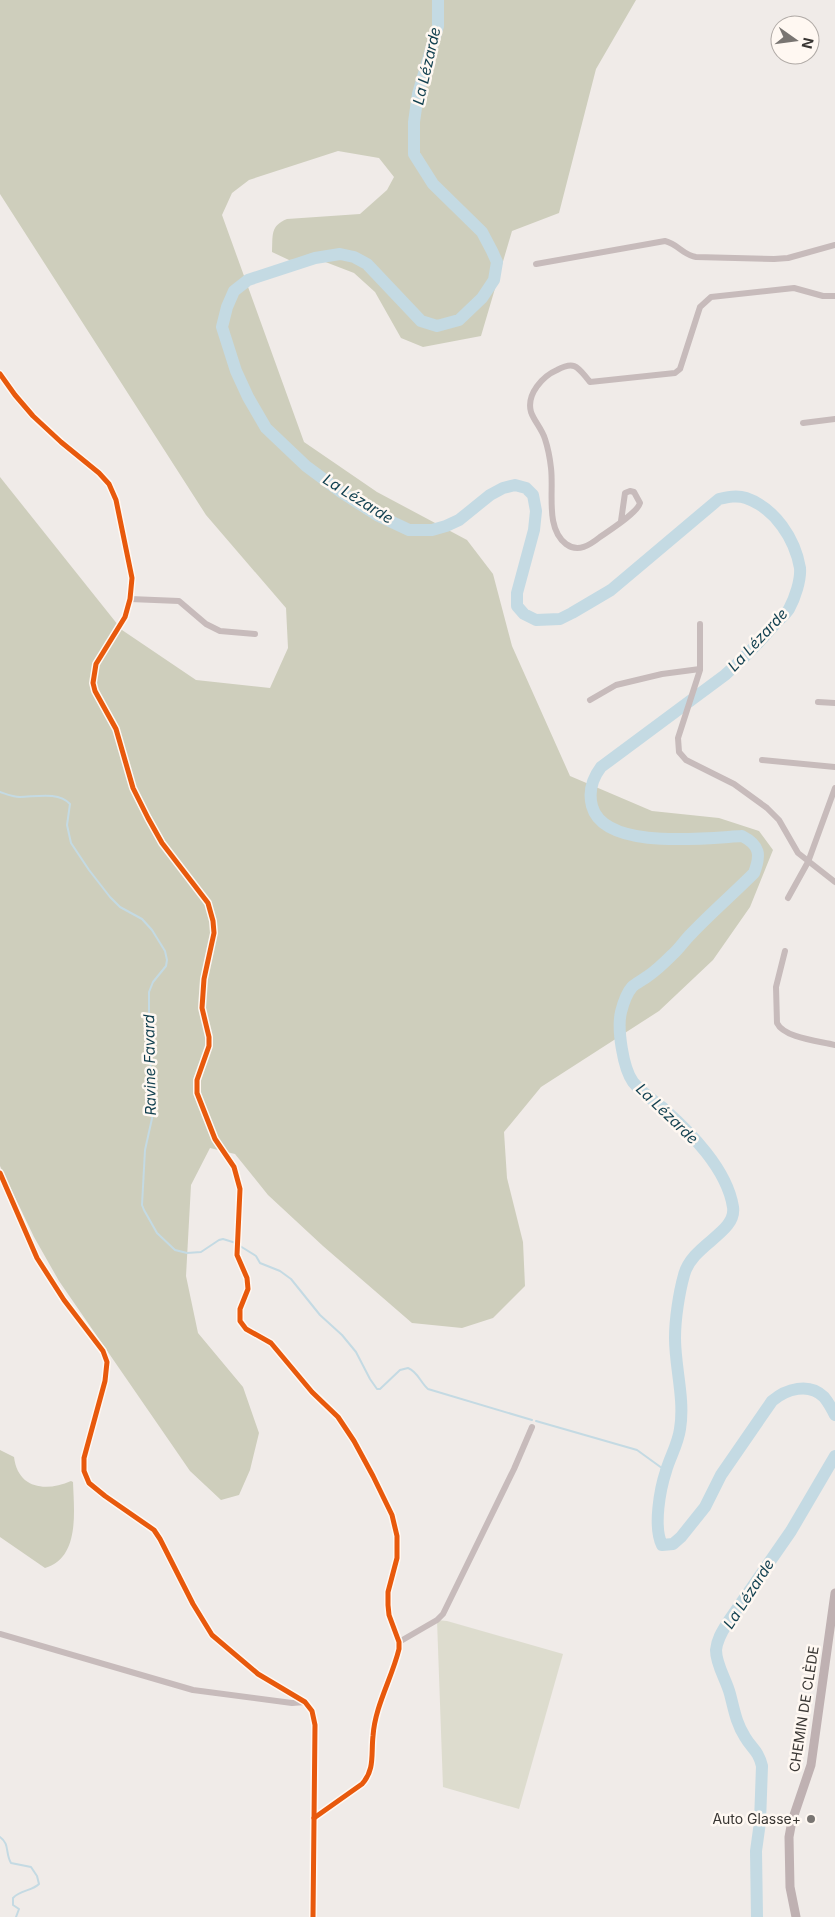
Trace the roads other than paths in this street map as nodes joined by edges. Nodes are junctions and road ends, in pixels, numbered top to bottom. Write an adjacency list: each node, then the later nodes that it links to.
1 (835, 245): 2 (street)
2 (536, 264)
3 (835, 296): 7 (street)
4 (0, 374): 8 (street)
5 (835, 419): 6 (street)
6 (804, 423)
7 (621, 521)
8 (130, 599): 10 (street); 27 (street)
9 (700, 624): 11 (street)
10 (255, 634)
11 (700, 668): 12 (street); 18 (street)
12 (590, 700)
13 (818, 702): 14 (street)
14 (835, 703)
15 (762, 760): 16 (street)
16 (835, 768)
17 (835, 788): 18 (street)
18 (808, 862): 19 (street); 20 (street)
19 (835, 882)
20 (788, 898)
21 (785, 951): 22 (street)
22 (835, 1045)
23 (0, 1173): 28 (street)
24 (532, 1427): 27 (street)
25 (835, 1593): 31 (main road, CHEMIN DE CLÈDE)
26 (0, 1634): 28 (street)
27 (399, 1642): 29 (street)
28 (305, 1702): 29 (street)
29 (314, 1818): 30 (street)
30 (313, 1917)
31 (796, 1917)

